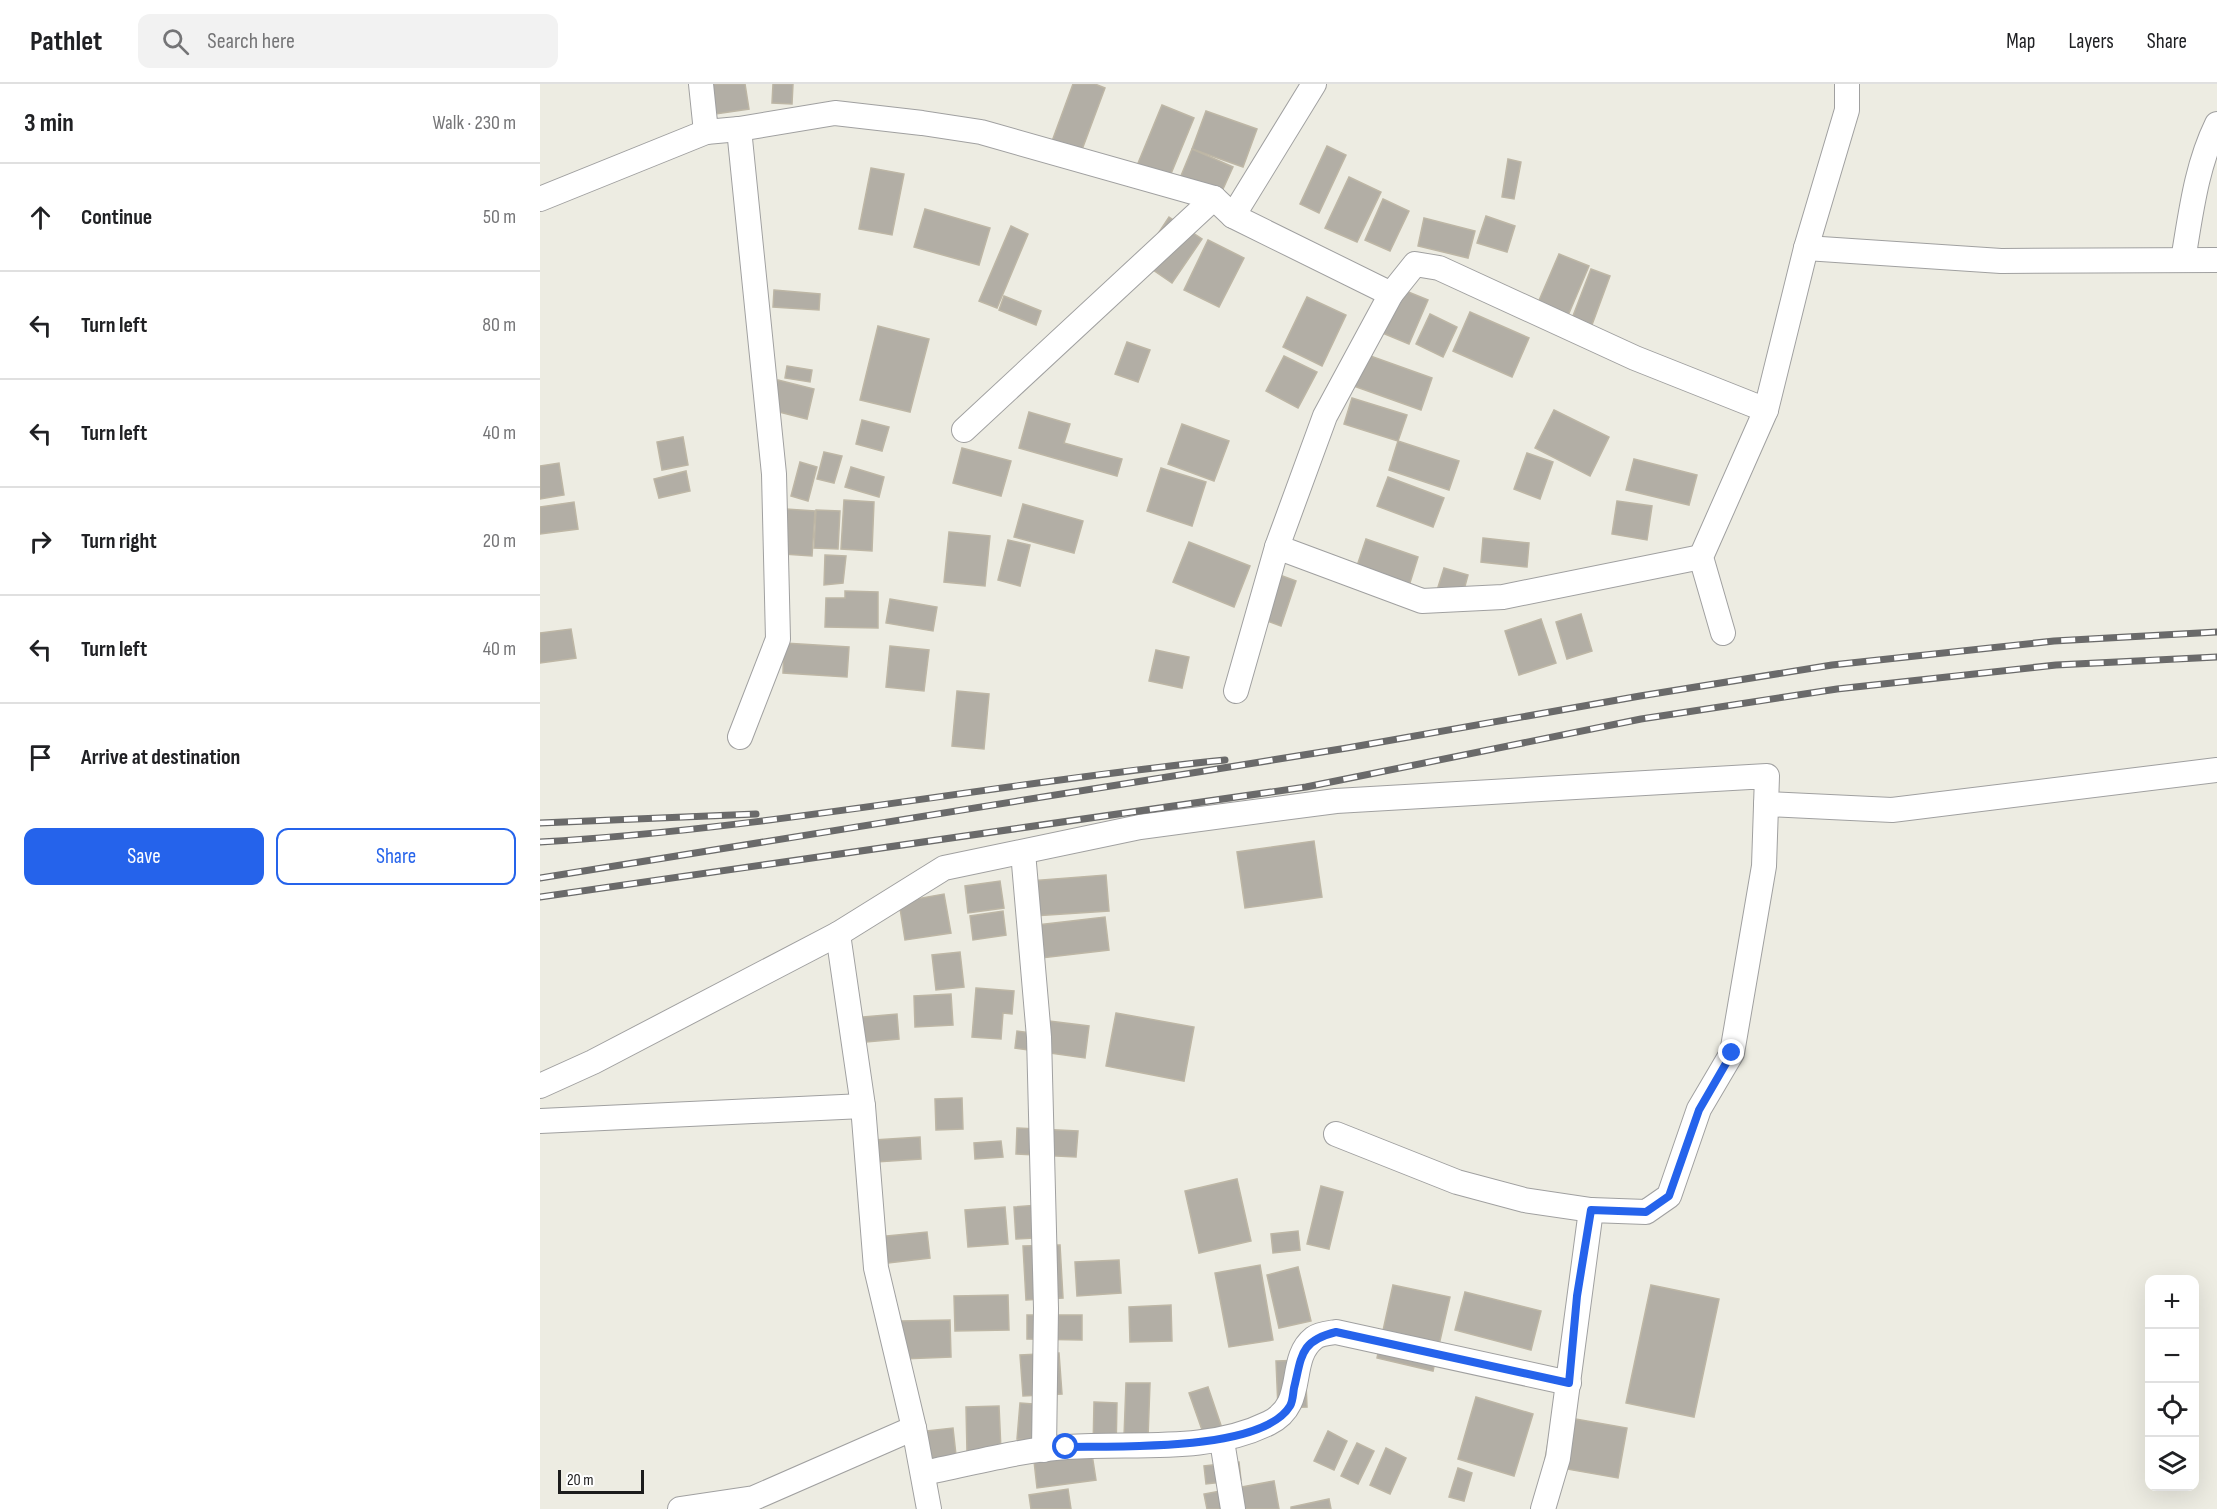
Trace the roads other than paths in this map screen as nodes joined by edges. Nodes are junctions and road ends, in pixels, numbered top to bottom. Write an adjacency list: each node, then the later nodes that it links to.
1 (701, 84): 6 (street)
2 (1314, 84): 9 (street)
3 (1846, 84): 10 (street)
4 (2217, 124): 12 (street)
5 (739, 129): 6 (street); 7 (street); 20 (street)
6 (706, 132): 8 (street)
7 (1214, 198): 9 (street); 15 (street)
8 (540, 199)
9 (1233, 216): 13 (street)
10 (1806, 248): 12 (street); 14 (street)
11 (2217, 260): 12 (street)
12 (2184, 261)
13 (1391, 294): 14 (street); 16 (street)
14 (1766, 410): 17 (street)
15 (964, 430)
16 (1278, 547): 17 (street); 19 (street)
17 (1701, 557): 18 (street)
18 (1723, 633)
19 (1236, 691)
20 (740, 737)
21 (2217, 770): 22 (street)
22 (1766, 804): 23 (street); 29 (street)
23 (1023, 852): 24 (street); 33 (street)
24 (838, 934): 25 (street); 26 (street)
25 (540, 1086)
26 (863, 1106): 27 (street); 31 (street)
27 (540, 1121)
28 (1336, 1134): 29 (street)
29 (1591, 1210): 30 (street)
30 (1569, 1383): 32 (street); 38 (street)
31 (914, 1428): 34 (street); 35 (street)
32 (1222, 1441): 33 (street); 37 (street)
33 (1044, 1450): 34 (street)
34 (923, 1473): 36 (street)
35 (681, 1509)
36 (929, 1509)
37 (1233, 1509)
38 (1543, 1509)

